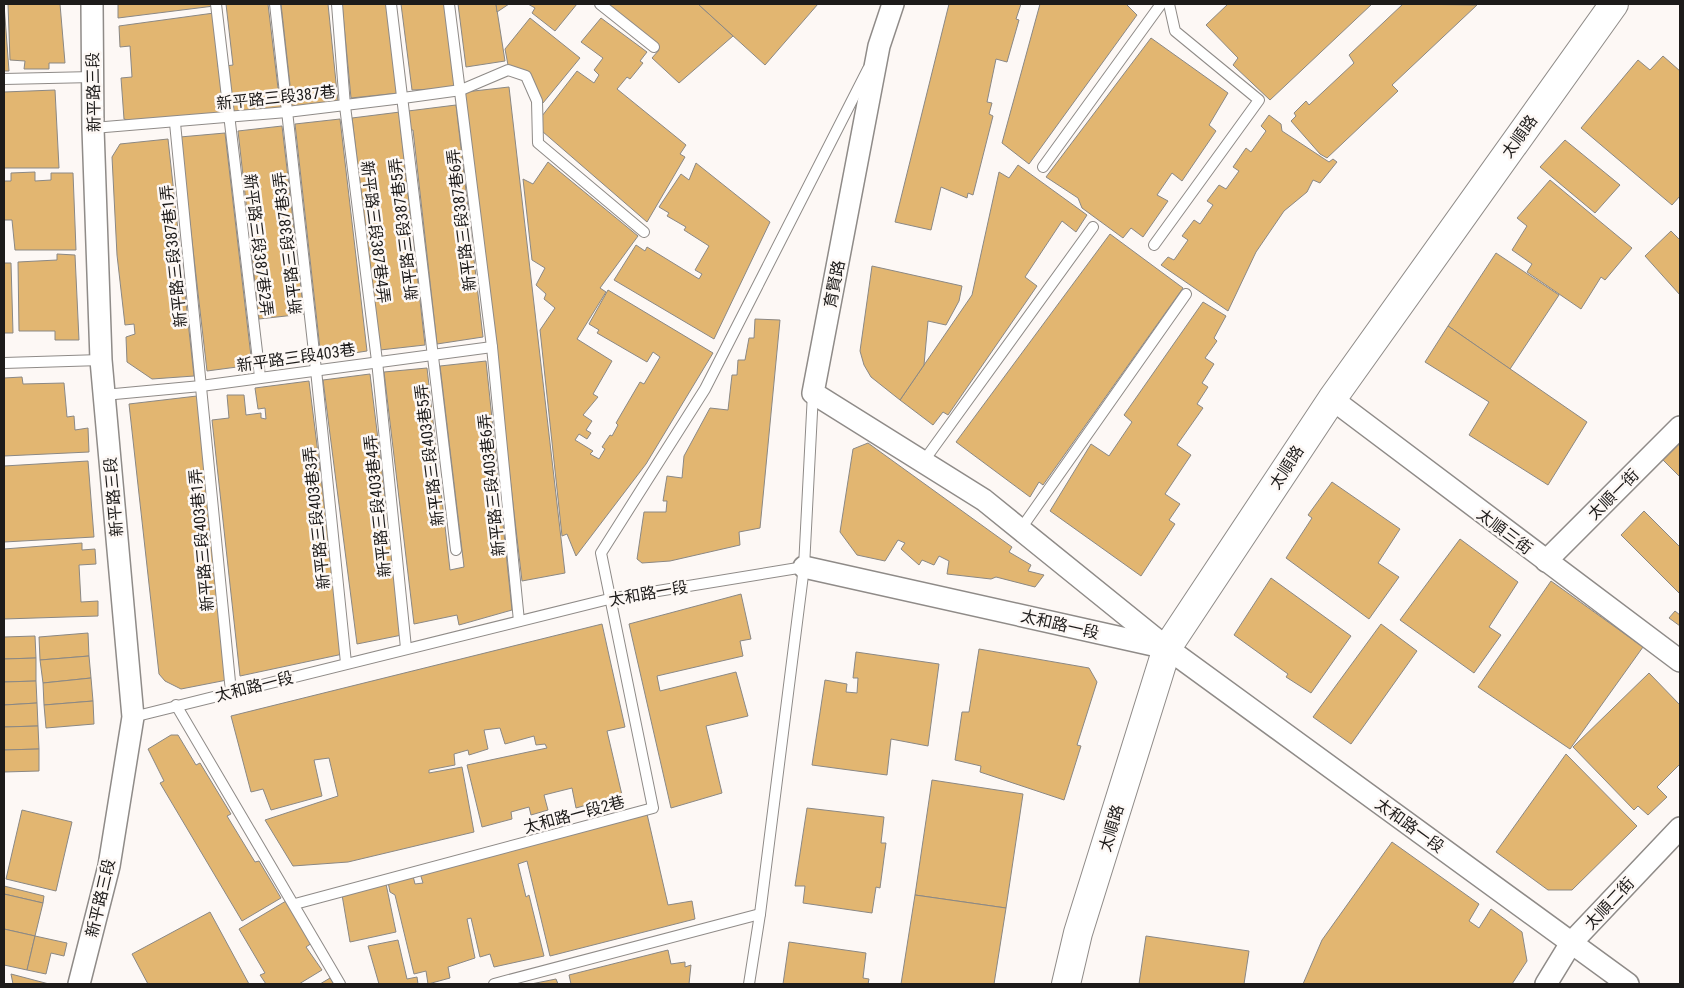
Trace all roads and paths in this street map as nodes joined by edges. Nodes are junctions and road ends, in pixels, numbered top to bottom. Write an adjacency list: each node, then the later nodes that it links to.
1 (92, 4): 14 (street, 新平路三段)
2 (216, 4): 20 (lane, 新平路三段387巷2弄)
3 (275, 4): 19 (lane, 新平路三段387巷3弄)
4 (337, 4): 18 (lane, 新平路三段387巷4弄)
5 (391, 4): 17 (lane, 新平路三段387巷5弄)
6 (449, 4): 16 (lane, 新平路三段387巷6弄)
7 (600, 4): 13 (lane)
8 (893, 4): 12 (street, 育賢路)
9 (1161, 4): 23 (lane)
10 (1169, 4): 26 (lane)
11 (1614, 4): 38 (street, 太順路)
12 (880, 46): 36 (street, 育賢路); 45 (lane)
13 (654, 47)
14 (93, 77): 15 (lane); 22 (street, 新平路三段)
15 (4, 79)
16 (461, 90): 17 (lane, 新平路三段387巷); 25 (lane, 新平路三段387巷); 28 (lane, 新平路三段387巷6弄)
17 (403, 98): 18 (lane, 新平路三段387巷); 29 (lane, 新平路三段387巷5弄)
18 (346, 106): 19 (lane, 新平路三段387巷); 31 (lane, 新平路三段387巷4弄)
19 (287, 112): 20 (lane, 新平路三段387巷); 33 (lane, 新平路三段387巷3弄)
20 (228, 117): 21 (lane, 新平路三段387巷); 34 (lane, 新平路三段387巷2弄)
21 (175, 123): 22 (lane, 新平路三段387巷); 35 (lane, 新平路三段387巷1弄)
22 (93, 128): 30 (street, 新平路三段)
23 (1043, 167)
24 (1093, 227): 40 (lane)
25 (644, 232)
26 (1154, 245)
27 (1186, 294): 41 (lane)
28 (492, 347): 29 (lane, 新平路三段403巷); 46 (lane, 新平路三段403巷6弄)
29 (433, 356): 31 (lane, 新平路三段403巷); 42 (lane, 新平路三段403巷5弄)
30 (102, 360): 32 (lane); 37 (street, 新平路三段)
31 (377, 361): 33 (lane, 新平路三段403巷); 47 (lane, 新平路三段403巷4弄)
32 (4, 363)
33 (316, 370): 34 (lane, 新平路三段403巷); 50 (lane, 新平路三段403巷3弄)
34 (260, 376): 35 (lane, 新平路三段403巷)
35 (201, 386): 37 (lane, 新平路三段403巷); 51 (lane, 新平路三段403巷1弄)
36 (813, 393): 40 (street, 太和路一段); 44 (lane, 育賢路)
37 (104, 395): 53 (street, 新平路三段)
38 (1332, 399): 43 (street, 太順三街); 48 (street, 太順路)
39 (1680, 427): 43 (street, 太順一街)
40 (923, 462): 41 (street, 太和路一段)
41 (1020, 530): 48 (street, 太和路一段)
42 (456, 550)
43 (1546, 561): 49 (street, 太順三街)
44 (804, 568): 45 (lane, 太和路一段); 48 (street, 太和路一段); 56 (lane, 育賢路)
45 (609, 599): 46 (lane, 太和路一段); 55 (lane, 太和路一段2巷)
46 (519, 621): 47 (lane, 太和路一段)
47 (406, 648): 50 (lane, 太和路一段)
48 (1167, 648): 57 (street, 太和路一段); 62 (street, 太順路)
49 (1680, 661)
50 (346, 663): 51 (lane, 太和路一段)
51 (230, 692): 52 (lane, 太和路一段)
52 (176, 705): 53 (lane, 太和路一段); 55 (lane)
53 (133, 717): 58 (street, 新平路三段)
54 (1680, 828): 57 (street, 太順二街)
55 (295, 904): 59 (lane)
56 (760, 914): 60 (lane); 61 (lane, 育賢路)
57 (1571, 943): 63 (street, 太順二街); 64 (street, 太和路一段)
58 (79, 984)
59 (340, 984)
60 (494, 984)
61 (749, 984)
62 (1066, 984)
63 (1546, 984)
64 (1628, 984)

